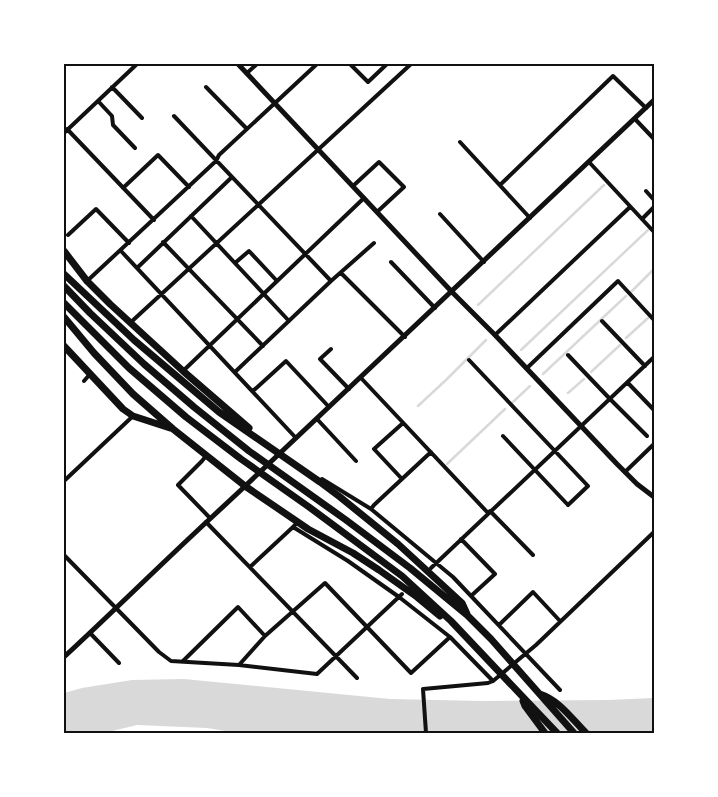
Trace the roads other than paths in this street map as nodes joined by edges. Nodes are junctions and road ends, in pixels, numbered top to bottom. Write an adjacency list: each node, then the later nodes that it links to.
1 (137, 64): 9 (street)
2 (238, 64): 8 (street)
3 (257, 64): 8 (street)
4 (316, 64): 13 (street)
5 (350, 64): 6 (street)
6 (387, 64)
7 (411, 64): 23 (street)
8 (247, 73): 13 (street)
9 (112, 87): 11 (street); 16 (street)
10 (206, 87): 18 (street)
11 (98, 100): 19 (street); 22 (street)
12 (654, 102): 14 (street)
13 (275, 103): 18 (street); 23 (street)
14 (646, 108): 17 (street); 27 (street)
15 (174, 116): 24 (street)
16 (142, 118)
17 (635, 119): 20 (street); 25 (street)
18 (247, 129): 24 (street)
19 (66, 131): 30 (street)
20 (654, 139)
21 (460, 142): 27 (street)
22 (135, 148)
23 (319, 150): 28 (street); 34 (street)
24 (216, 161): 26 (street); 29 (street)
25 (589, 162): 35 (street); 40 (street)
26 (232, 177): 34 (street); 39 (street)
27 (500, 185): 40 (street)
28 (353, 186): 32 (street); 37 (street)
29 (189, 187): 30 (street); 42 (street)
30 (123, 188): 42 (street)
31 (646, 191): 33 (street)
32 (364, 198): 37 (street); 51 (street)
33 (654, 200)
34 (258, 204): 47 (street); 51 (street)
35 (630, 207): 41 (street); 74 (street)
36 (654, 207): 41 (street)
37 (377, 212): 63 (street)
38 (440, 214): 53 (street)
39 (190, 216): 45 (street); 47 (street)
40 (530, 218): 53 (street)
41 (642, 219): 43 (street)
42 (154, 220): 46 (street)
43 (654, 232)
44 (68, 235): 46 (street)
45 (163, 242): 55 (street); 56 (street)
46 (129, 243): 49 (street)
47 (216, 243): 54 (street); 56 (street)
48 (374, 243): 57 (street)
49 (121, 250): 55 (street); 61 (street)
50 (64, 251): 61 (highway)
51 (306, 254): 59 (street); 60 (street)
52 (391, 262): 67 (street)
53 (484, 262): 63 (street)
54 (235, 263): 59 (street); 65 (street)
55 (137, 268): 64 (street)
56 (189, 269): 64 (street); 69 (street)
57 (341, 273): 60 (street); 75 (street)
58 (64, 274): 101 (highway)
59 (277, 281): 65 (street)
60 (331, 281): 71 (street)
61 (86, 282): 73 (highway)
62 (64, 286): 133 (highway)
63 (452, 292): 67 (street); 74 (street)
64 (161, 294): 73 (street); 77 (street)
65 (264, 294): 69 (street); 71 (street)
66 (64, 304): 134 (highway)
67 (435, 308): 75 (street)
68 (64, 316): 100 (highway)
69 (238, 319): 77 (street); 78 (street)
70 (654, 320): 84 (street)
71 (289, 321): 78 (street)
72 (602, 321): 83 (street)
73 (130, 323): 85 (highway)
74 (495, 335): 84 (street)
75 (405, 337): 88 (street)
76 (64, 346): 87 (highway)
77 (210, 346): 85 (street); 86 (street)
78 (263, 346): 86 (street)
79 (331, 349): 91 (street)
80 (568, 355): 93 (street)
81 (654, 357): 83 (street)
82 (469, 360): 106 (street)
83 (645, 366): 90 (street)
84 (526, 368): 99 (street)
85 (183, 371): 101 (highway)
86 (235, 372): 92 (street)
87 (90, 374): 89 (street); 96 (highway)
88 (361, 378): 91 (street); 98 (street)
89 (84, 381)
90 (628, 382): 93 (street); 95 (street)
91 (349, 389): 94 (street)
92 (253, 391): 94 (street); 104 (street)
93 (610, 399): 99 (street); 103 (street)
94 (329, 408): 97 (street)
95 (654, 410)
96 (133, 416): 100 (highway); 114 (street)
97 (317, 419): 104 (street); 110 (street)
98 (403, 423): 107 (street); 113 (street)
99 (581, 427): 106 (street); 112 (street)
100 (173, 429): 109 (highway)
101 (254, 436): 108 (highway)
102 (503, 436): 111 (street)
103 (647, 436)
104 (296, 438): 108 (street)
105 (654, 444): 112 (street)
106 (555, 451): 111 (street); 111 (street)
107 (430, 452): 113 (street); 119 (street)
108 (279, 454): 115 (highway); 116 (street)
109 (206, 456): 116 (highway); 120 (street)
110 (356, 461)
111 (535, 470): 119 (street)
112 (625, 472): 117 (street)
113 (402, 479): 118 (street)
114 (64, 481)
115 (319, 481): 118 (street); 133 (highway)
116 (244, 486): 120 (street); 121 (highway)
117 (654, 497)
118 (371, 510): 126 (street)
119 (489, 512): 123 (street); 125 (street)
120 (208, 520): 127 (street); 131 (street)
121 (295, 525): 127 (street); 129 (street); 134 (highway)
122 (654, 532): 135 (street)
123 (461, 539): 126 (street); 130 (street)
124 (64, 555): 131 (street)
125 (533, 555)
126 (436, 563): 128 (street); 130 (street)
127 (250, 567): 132 (street)
128 (431, 568)
129 (401, 596): 137 (street); 140 (street)
130 (471, 596): 136 (street)
131 (116, 609): 138 (street); 144 (street)
132 (293, 611): 137 (street); 139 (street); 143 (street)
133 (467, 615): 150 (highway)
134 (451, 621): 151 (highway)
135 (560, 621): 136 (street); 141 (street)
136 (499, 624): 141 (street)
137 (367, 628): 140 (street); 143 (street)
138 (90, 633): 142 (street); 145 (street)
139 (265, 636): 144 (street); 146 (street)
140 (450, 637): 148 (street)
141 (525, 654): 148 (street); 149 (street)
142 (64, 657)
143 (336, 657): 146 (street); 147 (street)
144 (183, 661): 146 (street)
145 (120, 663)
146 (239, 665)
147 (356, 678)
148 (494, 681): 152 (street)
149 (560, 690)
150 (537, 692): 155 (highway); 156 (highway)
151 (522, 696): 153 (highway); 154 (highway)
152 (426, 733)
153 (545, 733)
154 (557, 733)
155 (574, 733)
156 (586, 733)

